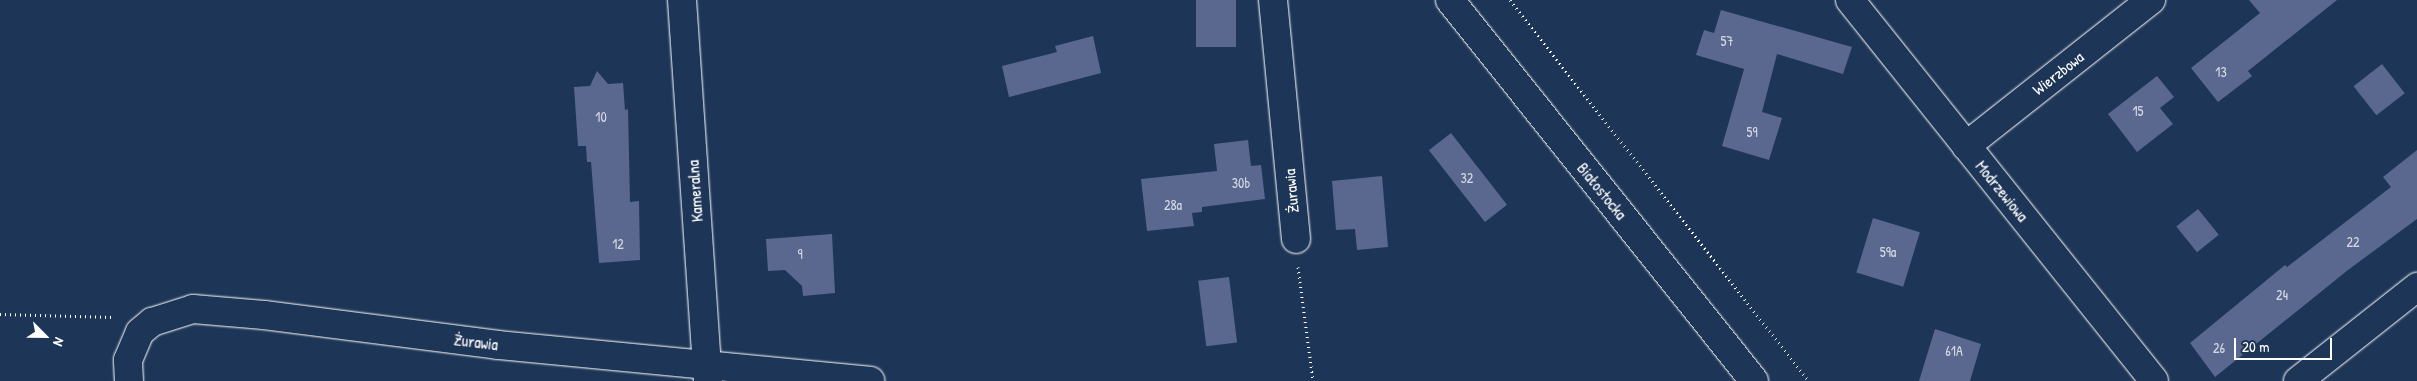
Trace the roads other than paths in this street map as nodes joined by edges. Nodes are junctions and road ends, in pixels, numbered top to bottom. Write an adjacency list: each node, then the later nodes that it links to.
1 (682, 0): 9 (street, Kameralna)
2 (1273, 0): 7 (street, Żurawia)
3 (1450, 0): 12 (street, Białostocka)
4 (1850, 0): 6 (street, Modrzewiowa)
5 (2151, 0): 6 (street, Wierzbowa)
6 (1966, 146): 13 (street, Modrzewiowa)
7 (1296, 239)
8 (2417, 287): 14 (street)
9 (708, 372): 10 (street, Żurawia); 11 (street, Żurawia)
10 (129, 381)
11 (870, 381)
12 (1754, 381)
13 (2154, 381)
14 (2298, 381)

